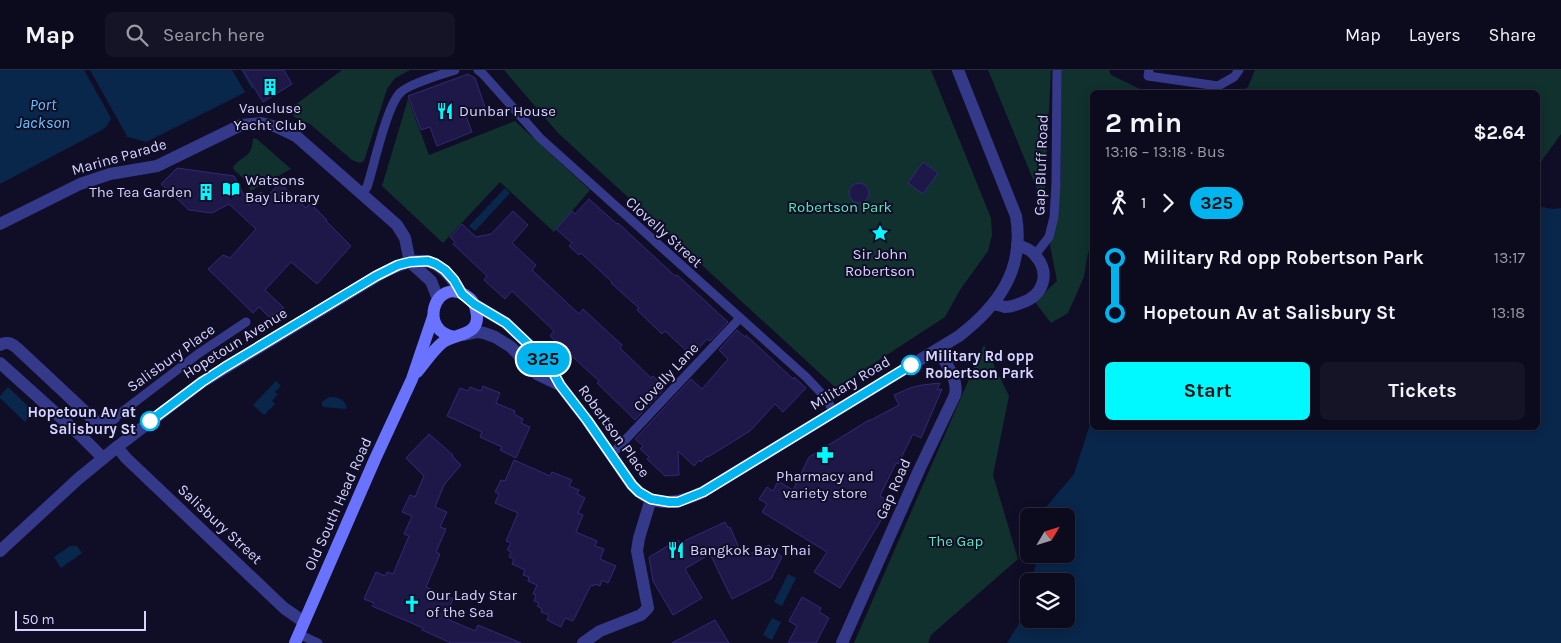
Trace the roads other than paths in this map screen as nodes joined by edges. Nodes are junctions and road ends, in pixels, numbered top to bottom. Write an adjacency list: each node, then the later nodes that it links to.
1 (455, 70): 7 (lane)
2 (478, 70): 17 (lane, Clovelly Street)
3 (958, 70): 9 (street, Military Road)
4 (1057, 70): 10 (lane, Gap Bluff Road)
5 (1149, 70): 6 (lane)
6 (1239, 70)
7 (362, 193): 8 (street, Marine Parade); 11 (street)
8 (0, 224)
9 (1017, 245): 10 (street); 15 (street, Military Road)
10 (1035, 255): 15 (street)
11 (410, 262): 12 (street, Hopetoun Avenue); 13 (street); 27 (street, Hopetoun Avenue)
12 (462, 294): 13 (main road); 14 (main road)
13 (438, 299): 16 (main road)
14 (474, 304): 19 (main road); 24 (street, Robertson Place)
15 (994, 304): 21 (street, Military Road)
16 (433, 317): 19 (main road); 23 (main road, Old South Head Road)
17 (740, 318): 25 (lane, Clovelly Street); 28 (lane, Clovelly Lane)
18 (246, 322): 26 (lane, Salisbury Place)
19 (459, 336): 23 (main road, Old South Head Road); 24 (street, Robertson Place)
20 (0, 345): 26 (street)
21 (938, 349): 25 (street, Military Road); 36 (street, Gap Road)
22 (0, 363): 29 (street)
23 (412, 379): 32 (main road, Old South Head Road)
24 (560, 385): 28 (street, Robertson Place)
25 (834, 412): 30 (street, Military Road)
26 (114, 418)
27 (117, 447): 29 (street, Hopetoun Avenue); 32 (street, Salisbury Street)
28 (611, 455): 30 (street, Robertson Place)
29 (103, 458): 31 (street, Hopetoun Avenue)
30 (651, 499): 35 (street, Robertson Place)
31 (0, 550)
32 (304, 622): 33 (main road, Old South Head Road)
33 (297, 638): 34 (lane)
34 (318, 643)
35 (583, 643)
36 (842, 643)

